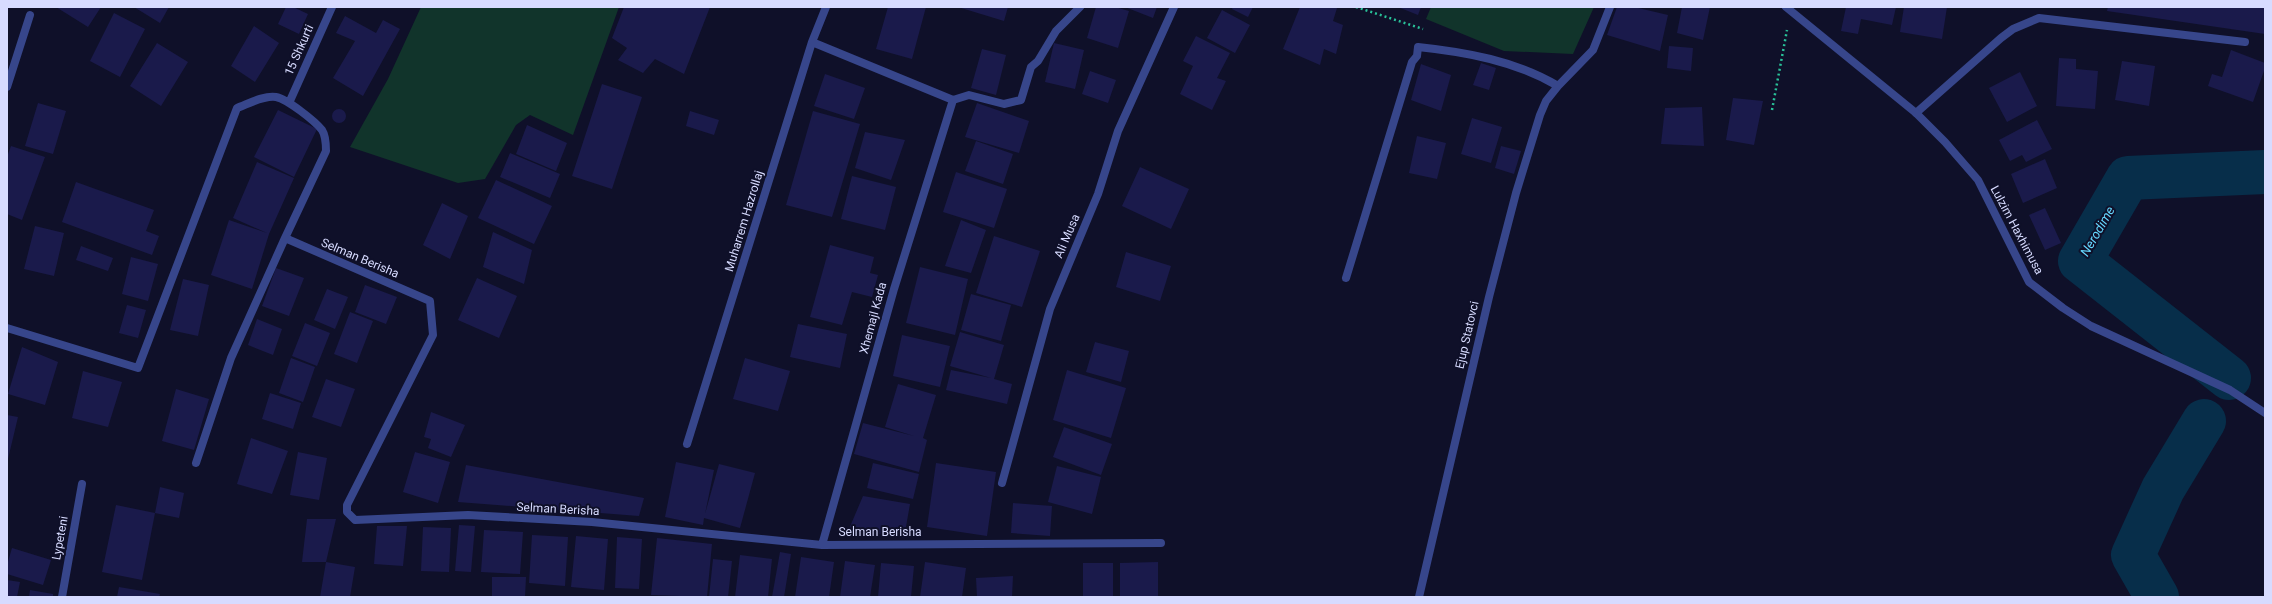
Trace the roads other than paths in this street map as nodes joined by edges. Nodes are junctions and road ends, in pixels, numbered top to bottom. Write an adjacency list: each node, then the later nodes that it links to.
1 (332, 7): 13 (street, 15 Shkurti)
2 (826, 7): 8 (street, Muharrem Hazrollaj)
3 (1080, 7): 12 (street)
4 (1174, 7): 21 (street, Ali Musa)
5 (1610, 7): 10 (street, Ejup Statovci)
6 (1788, 8): 14 (street, Lulzim Haxhimusa)
7 (30, 15): 11 (street)
8 (812, 42): 12 (street); 19 (street, Muharrem Hazrollaj)
9 (2245, 42): 14 (street)
10 (1558, 86): 16 (street); 26 (street, Ejup Statovci)
11 (7, 87)
12 (953, 100): 24 (street, Xhemajl Kada)
13 (289, 103): 15 (street); 17 (street)
14 (1916, 113): 18 (street, Lulzim Haxhimusa)
15 (285, 238): 20 (street); 24 (street, Selman Berisha)
16 (1346, 278)
17 (7, 328)
18 (2265, 413)
19 (687, 444)
20 (196, 463)
21 (1002, 482)
22 (82, 484): 25 (street, Lypeteni)
23 (1161, 543): 24 (street, Selman Berisha)
24 (822, 545)
25 (62, 597)
26 (1419, 597)

